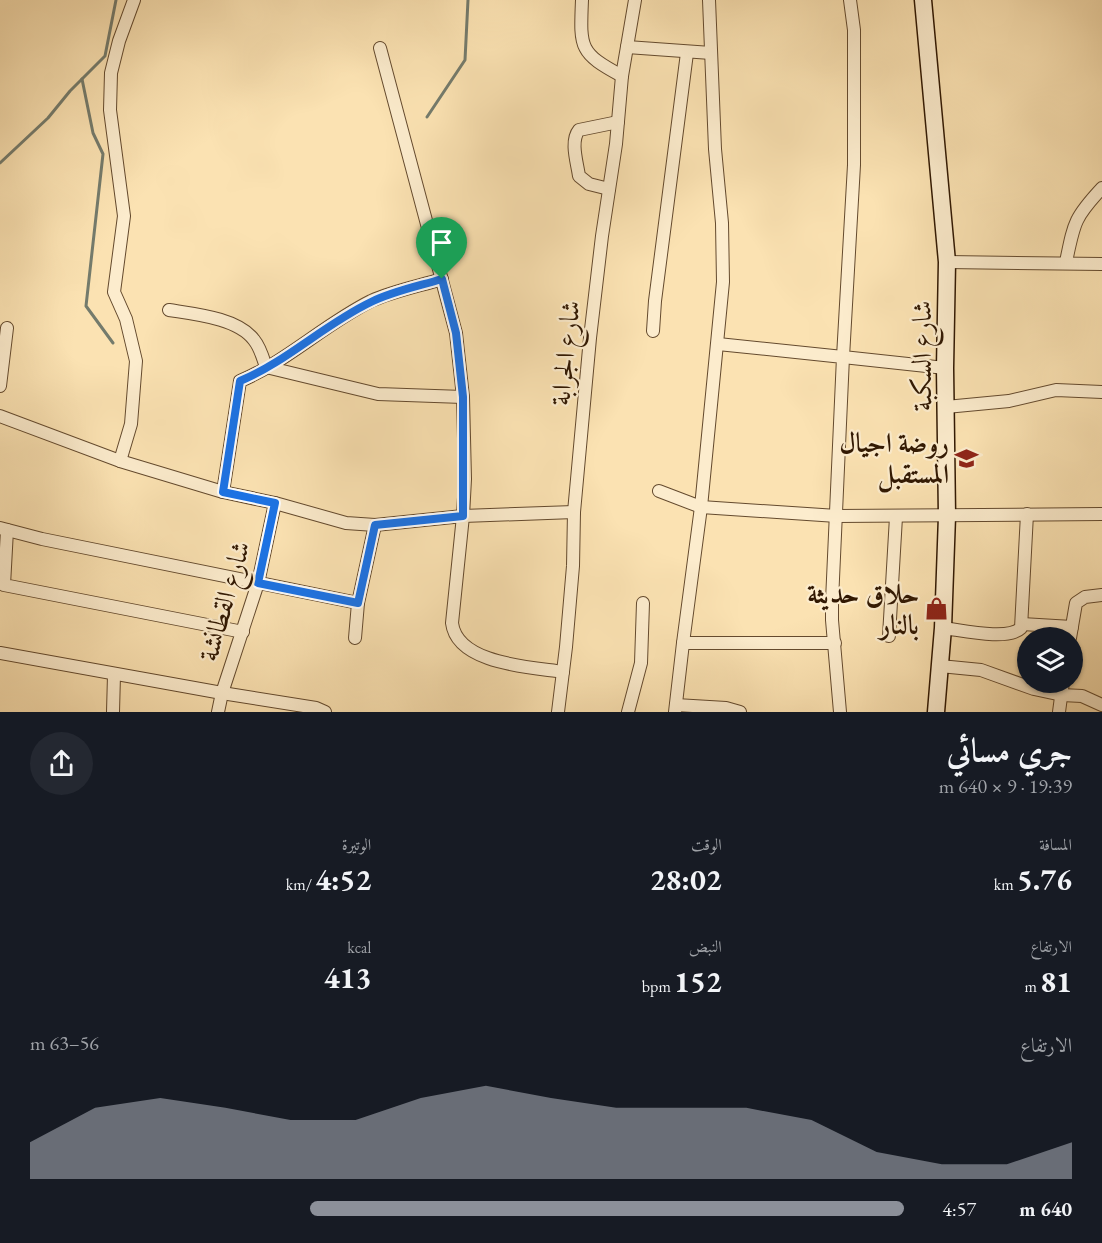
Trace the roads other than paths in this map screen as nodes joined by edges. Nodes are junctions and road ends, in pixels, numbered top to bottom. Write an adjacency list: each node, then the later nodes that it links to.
1 (134, 0): 31 (street)
2 (582, 0): 11 (street)
3 (635, 0): 7 (street, شارع الجرابة)
4 (709, 0): 10 (street)
5 (850, 0): 23 (street)
6 (923, 0): 15 (main road, شارع السكبة)
7 (627, 47): 9 (street); 11 (street, شارع الجرابة)
8 (380, 48): 18 (street)
9 (687, 53): 10 (street); 21 (street)
10 (711, 53): 22 (street)
11 (622, 76): 12 (street, شارع الجرابة)
12 (618, 122): 14 (street, شارع الجرابة); 14 (street)
13 (1102, 188): 16 (street)
14 (609, 189): 36 (street, شارع الجرابة)
15 (947, 262): 16 (street); 25 (main road, شارع السكبة)
16 (1066, 262): 17 (street)
17 (1102, 264)
18 (442, 279): 24 (street); 28 (street)
19 (169, 310): 24 (street)
20 (7, 328): 26 (street)
21 (653, 331)
22 (718, 344): 23 (street); 35 (street)
23 (843, 357): 25 (street); 40 (street)
24 (266, 367): 28 (street); 33 (street)
25 (945, 368): 29 (main road, شارع السكبة)
26 (0, 386)
27 (1102, 392): 29 (street)
28 (463, 397): 39 (street)
29 (946, 407): 41 (main road, شارع السكبة)
30 (0, 416): 31 (street)
31 (120, 461): 33 (street)
32 (659, 491): 35 (street)
33 (223, 492): 34 (street)
34 (275, 503): 43 (street); 45 (street, شارع القطانشة)
35 (701, 507): 40 (street); 56 (street)
36 (574, 512): 39 (street); 60 (street, شارع الجرابة)
37 (1027, 514): 38 (street); 41 (street); 49 (street)
38 (1102, 514)
39 (463, 516): 43 (street); 60 (street)
40 (837, 516): 42 (street); 57 (street)
41 (947, 516): 42 (street); 52 (main road, شارع السكبة)
42 (896, 518): 54 (street)
43 (375, 525): 47 (street)
44 (4, 529): 45 (street); 53 (street)
45 (258, 583): 47 (street); 53 (street, شارع القطانشة)
46 (1102, 595): 51 (street)
47 (358, 603): 55 (street)
48 (643, 603): 72 (street)
49 (1022, 624): 50 (street); 52 (street)
50 (1040, 627)
51 (1072, 627)
52 (943, 628): 59 (main road, شارع السكبة)
53 (243, 632): 63 (street, شارع القطانشة)
54 (889, 636)
55 (355, 638)
56 (682, 643): 57 (street); 67 (street)
57 (835, 643): 74 (street)
58 (0, 653): 61 (street)
59 (940, 666): 62 (street); 75 (main road, شارع السكبة)
60 (563, 672): 71 (street, شارع الجرابة)
61 (114, 675): 63 (street); 68 (street)
62 (1017, 682)
63 (222, 693): 69 (street, شارع القطانشة); 70 (street)
64 (1062, 693): 76 (street)
65 (1074, 693): 66 (street)
66 (1102, 705)
67 (676, 709): 73 (street)
68 (113, 712)
69 (218, 712)
70 (325, 712)
71 (558, 712)
72 (628, 712)
73 (740, 712)
74 (840, 712)
75 (936, 712)
76 (1059, 712)

